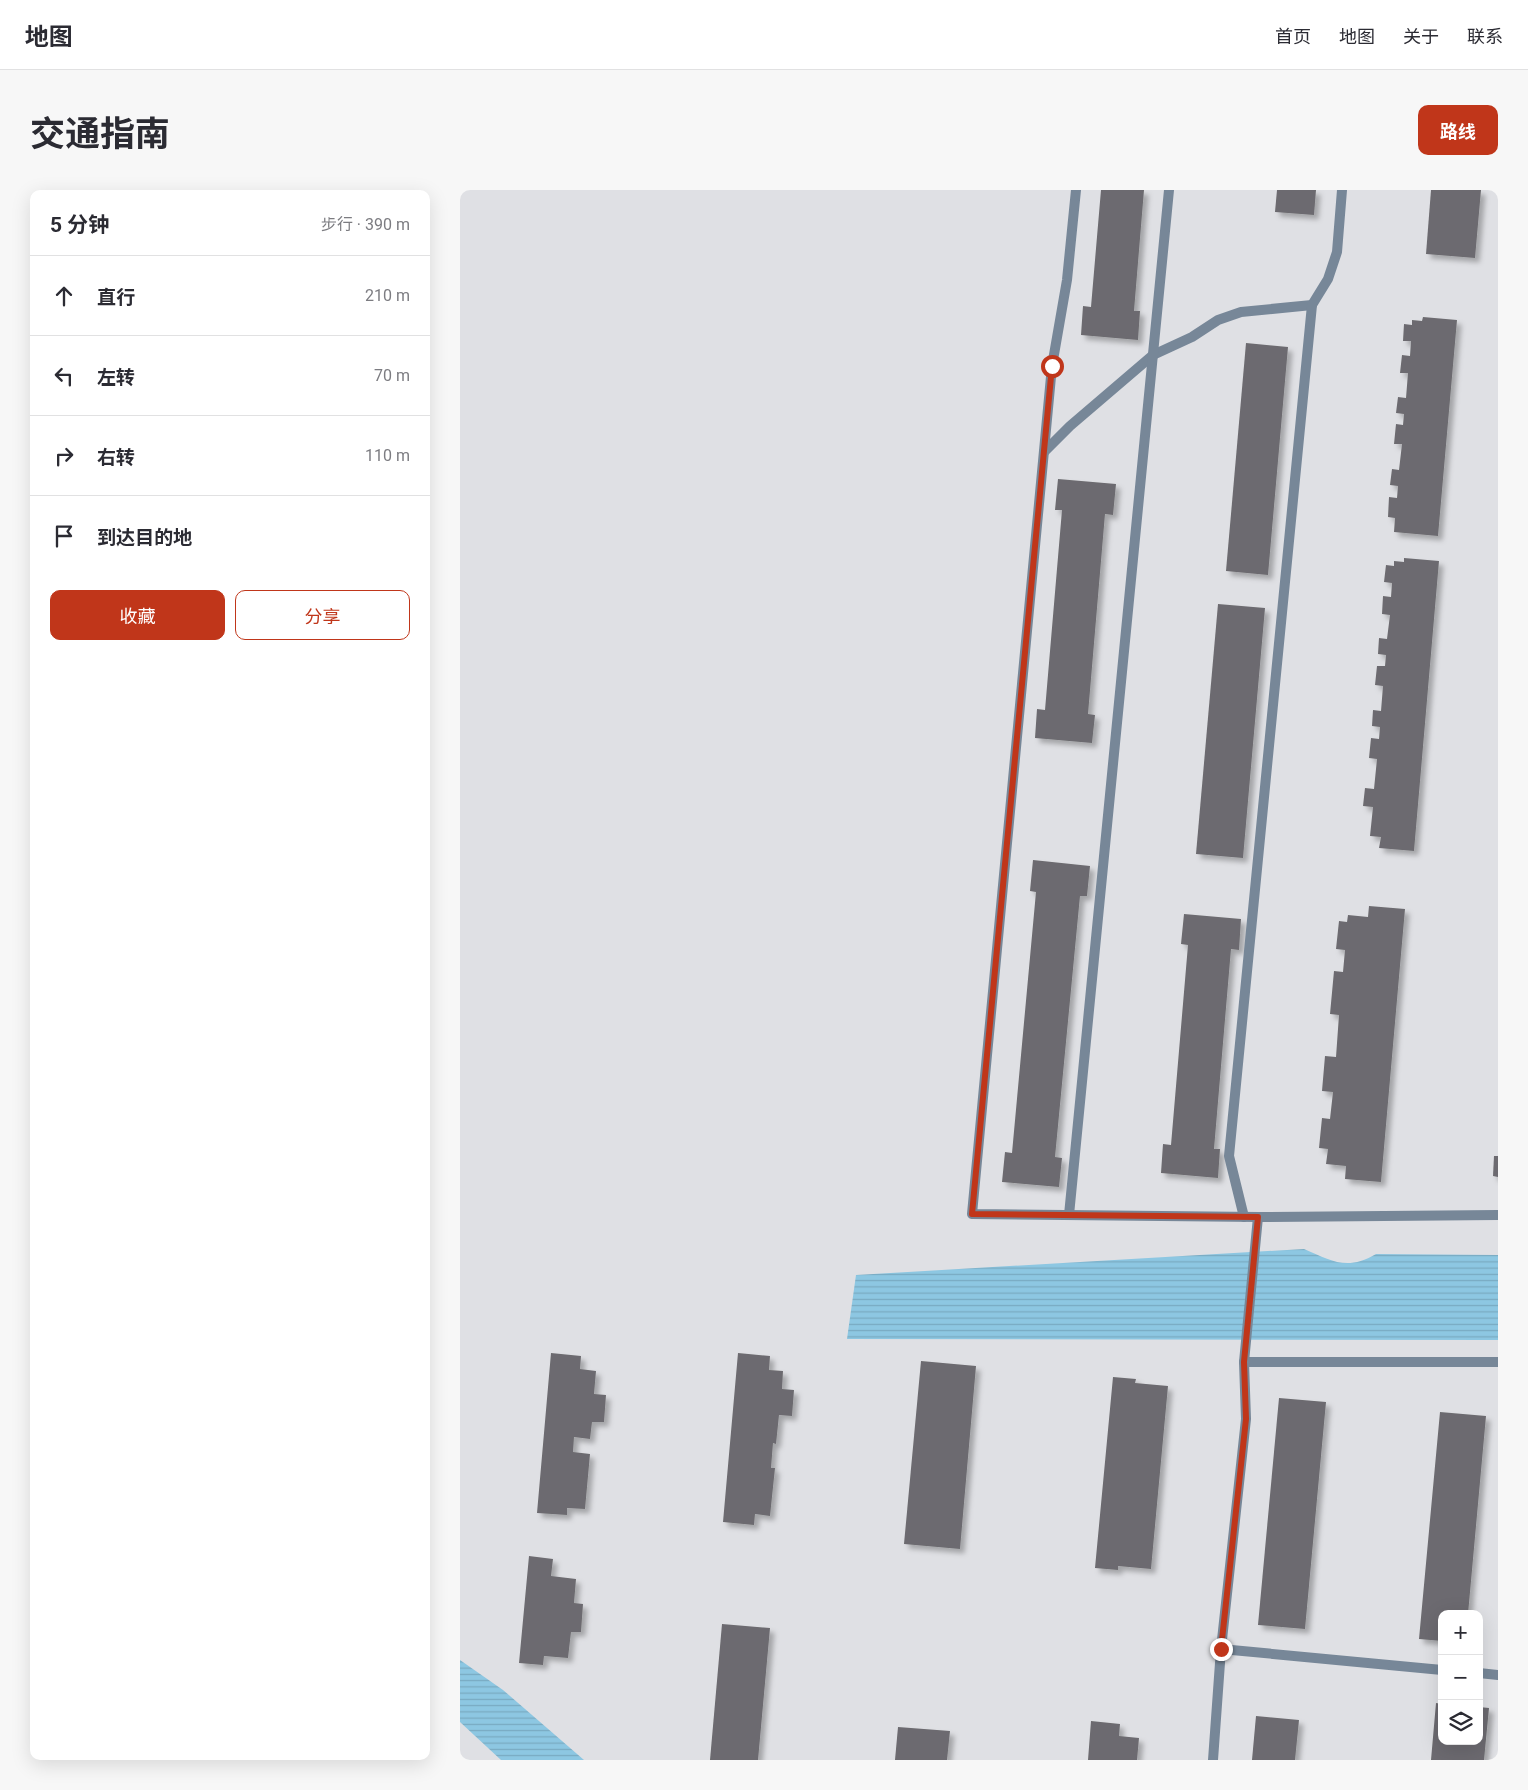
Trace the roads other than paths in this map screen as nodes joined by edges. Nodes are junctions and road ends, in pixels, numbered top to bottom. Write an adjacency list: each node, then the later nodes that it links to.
1 (1076, 190): 6 (lane)
2 (1169, 190): 5 (lane)
3 (1342, 190): 4 (lane)
4 (1312, 305): 5 (lane); 9 (lane)
5 (1153, 355): 6 (lane); 8 (lane)
6 (1044, 452): 8 (lane)
7 (1498, 1214): 10 (lane)
8 (1069, 1215): 9 (lane)
9 (1244, 1217): 10 (lane)
10 (1258, 1217): 11 (lane)
11 (1244, 1362): 12 (lane); 13 (lane)
12 (1498, 1362)
13 (1221, 1649): 14 (lane); 17 (lane)
14 (1438, 1670)
15 (1483, 1673): 16 (lane)
16 (1498, 1675)
17 (1213, 1760)

